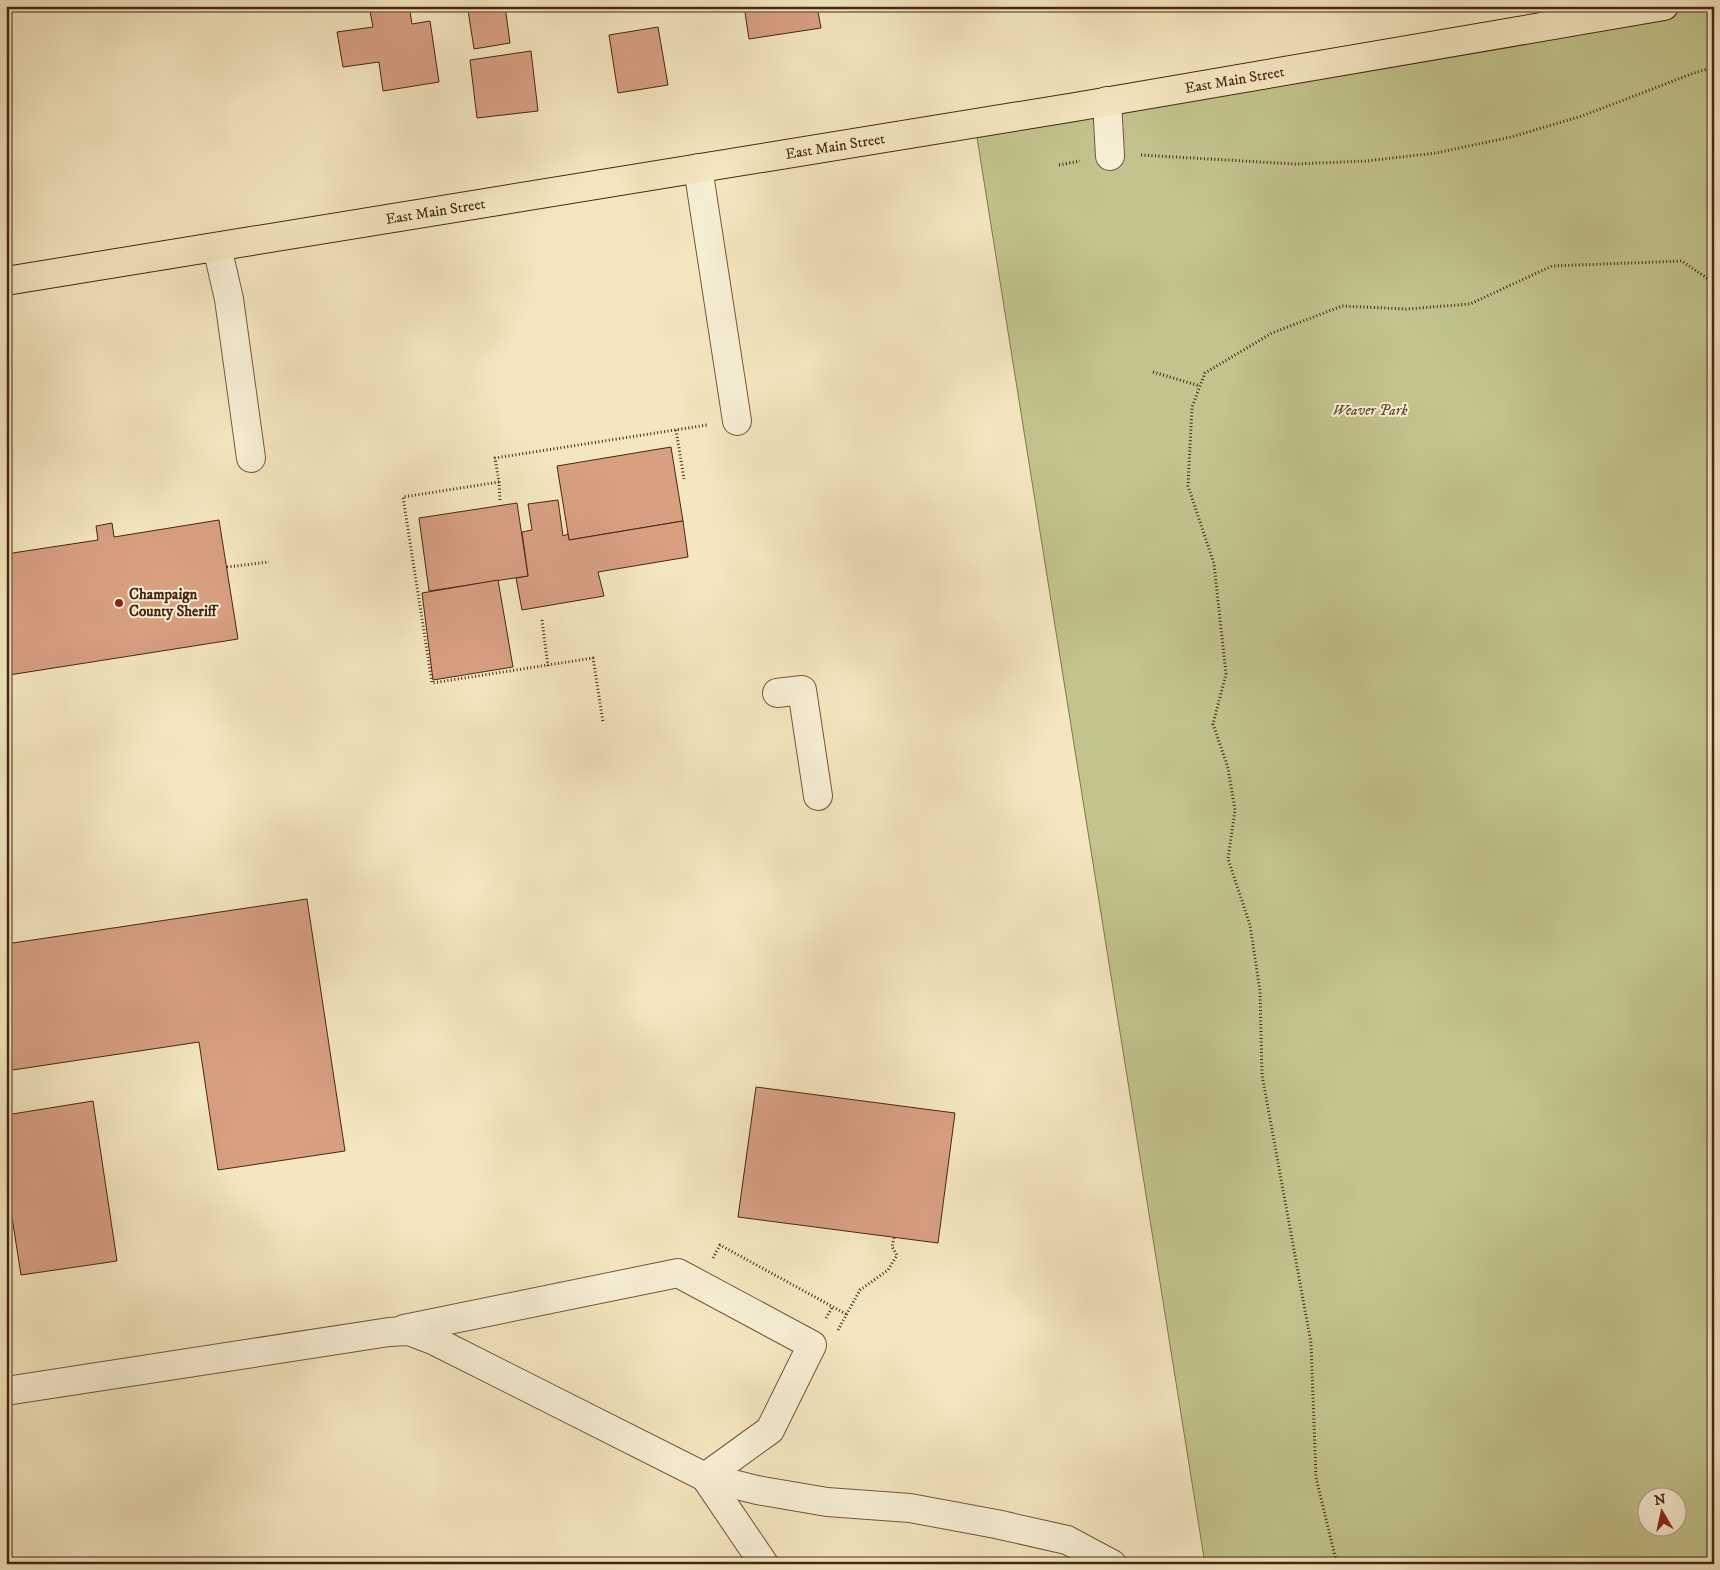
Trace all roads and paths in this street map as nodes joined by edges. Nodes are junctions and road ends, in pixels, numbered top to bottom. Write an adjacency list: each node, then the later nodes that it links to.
1 (1664, 6): 3 (main road, East Main Street)
2 (1714, 67): 4 (path)
3 (1107, 101): 4 (street); 6 (main road, East Main Street)
4 (1110, 156): 5 (path)
5 (1059, 165)
6 (698, 168): 7 (main road, East Main Street); 12 (street)
7 (217, 246): 8 (main road, East Main Street); 14 (street)
8 (6, 281)
9 (1714, 283): 11 (path)
10 (1153, 372): 11 (path)
11 (1200, 386): 36 (path)
12 (737, 422): 13 (path)
13 (676, 430): 15 (path); 16 (path)
14 (252, 458)
15 (684, 478)
16 (499, 482): 17 (path); 21 (path)
17 (500, 500)
18 (269, 562): 19 (path)
19 (227, 567)
20 (542, 620): 21 (path)
21 (548, 666): 23 (path)
22 (777, 693): 26 (street)
23 (604, 722)
24 (6, 739): 25 (path)
25 (8, 753)
26 (818, 796)
27 (894, 1237): 29 (path)
28 (700, 1285): 29 (path); 31 (street); 33 (street)
29 (846, 1314): 30 (path)
30 (838, 1331)
31 (389, 1332): 32 (street); 33 (street)
32 (6, 1391)
33 (705, 1477): 34 (street); 35 (street)
34 (764, 1564)
35 (1112, 1564)
36 (1337, 1564)

